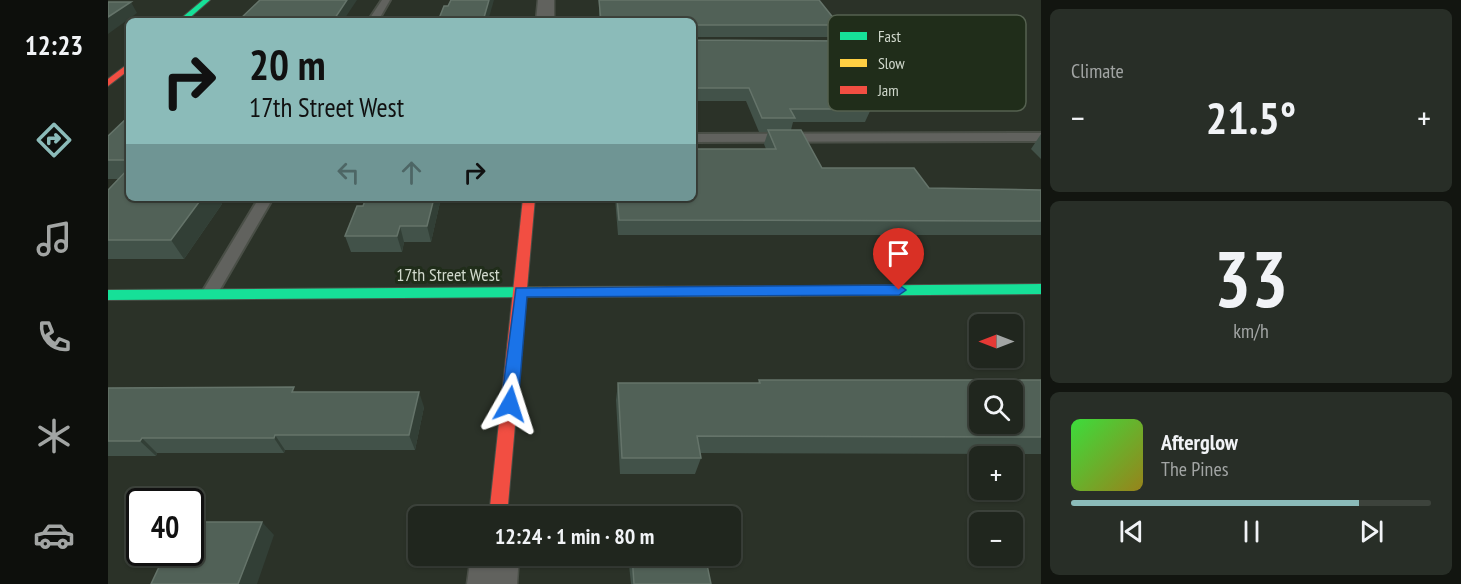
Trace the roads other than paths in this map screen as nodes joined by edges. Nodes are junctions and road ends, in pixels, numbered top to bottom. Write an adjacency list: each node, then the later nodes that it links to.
1 (207, 0): 4 (street)
2 (386, 0): 5 (lane)
3 (546, 0): 6 (street)
4 (186, 18)
5 (375, 18)
6 (545, 18)
7 (126, 68): 8 (street)
8 (108, 83)
9 (1041, 137): 10 (lane)
10 (696, 138)
11 (264, 201): 16 (lane)
12 (529, 201): 14 (street)
13 (1041, 289): 14 (street, 17th Street West)
14 (521, 292): 16 (street, 17th Street West); 17 (street)
15 (108, 294): 16 (street, 17th Street West)
16 (209, 294)
17 (499, 506)
18 (494, 566): 19 (street)
19 (492, 584)

